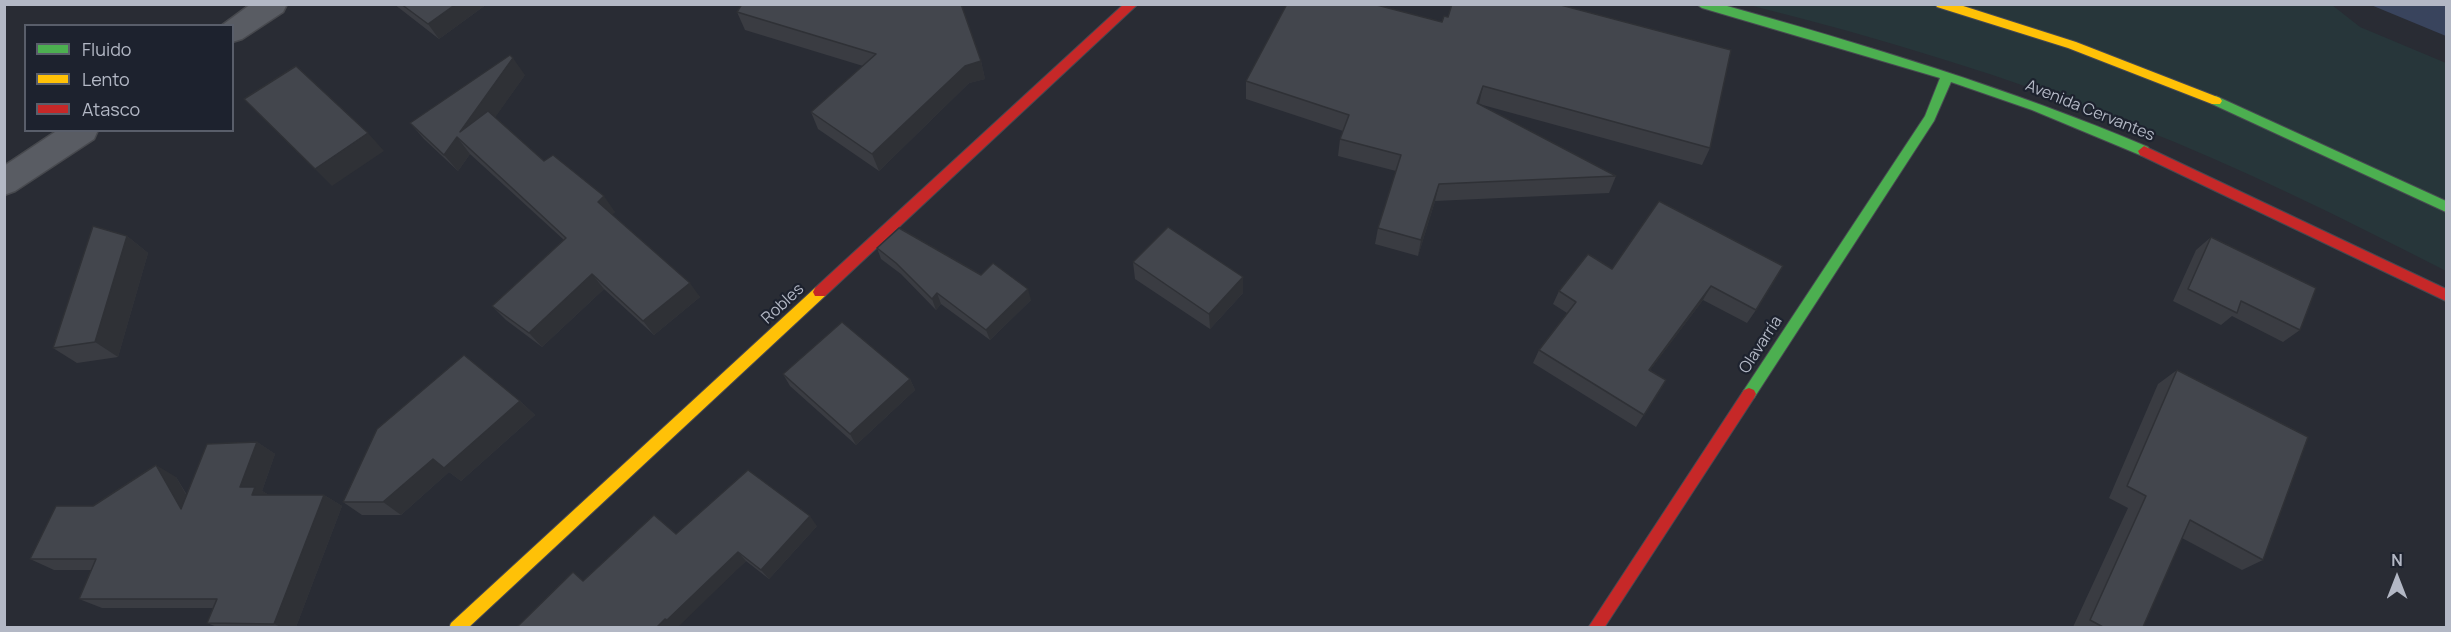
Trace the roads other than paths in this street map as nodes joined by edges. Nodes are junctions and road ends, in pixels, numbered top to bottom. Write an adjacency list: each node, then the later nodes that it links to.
1 (273, 4): 5 (street)
2 (1132, 4): 11 (street, Robles)
3 (1702, 4): 6 (street, Avenida Cervantes)
4 (1941, 4): 9 (street)
5 (234, 31)
6 (1947, 76): 10 (street, Avenida Cervantes); 12 (street, Olavarría)
7 (80, 132): 8 (street)
8 (4, 182)
9 (2446, 207)
10 (2446, 295)
11 (456, 627)
12 (1595, 627)

